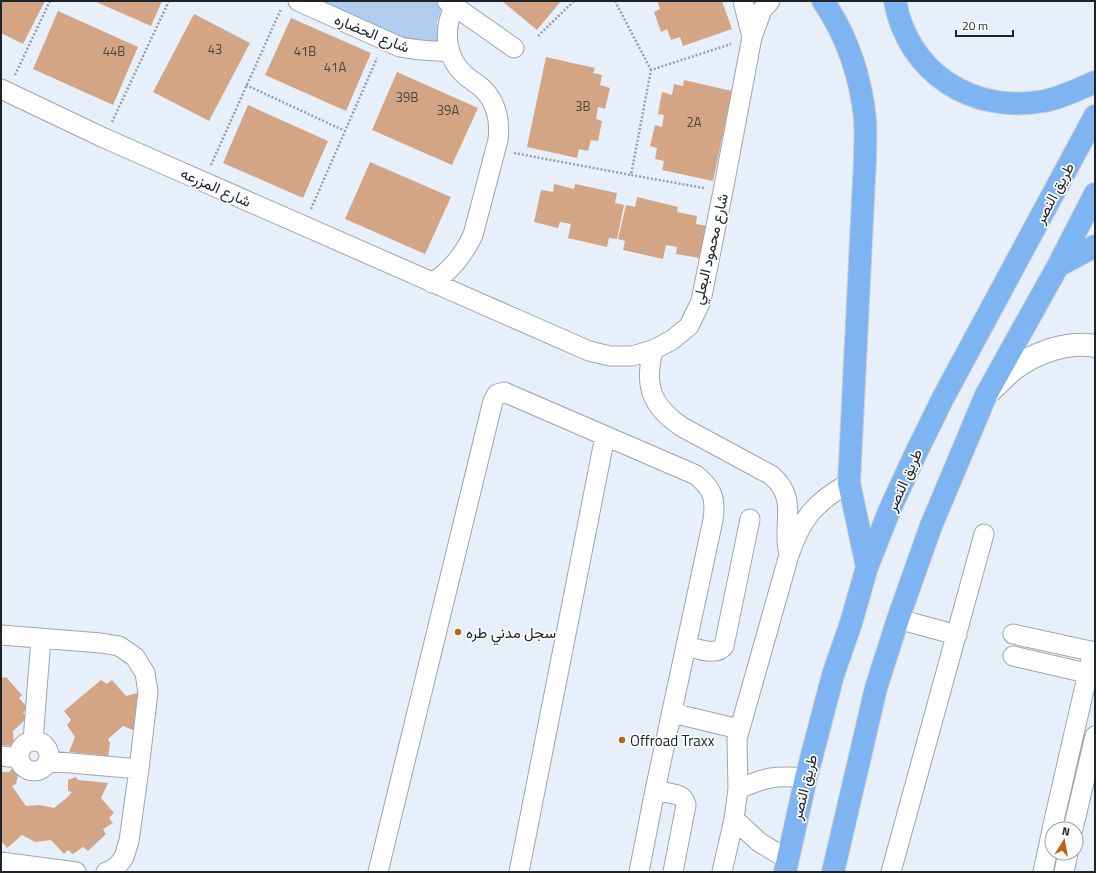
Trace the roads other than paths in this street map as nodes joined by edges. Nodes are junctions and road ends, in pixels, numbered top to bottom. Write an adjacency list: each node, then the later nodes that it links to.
1 (743, 1): 7 (street, شارع محمود البعلي)
2 (770, 1): 7 (street, شارع محمود البعلي)
3 (823, 1): 21 (highway)
4 (895, 1): 10 (highway)
5 (290, 4): 9 (street, شارع الحضاره)
6 (450, 4): 8 (street); 9 (street)
7 (752, 36): 18 (street, شارع محمود البعلي)
8 (514, 48)
9 (449, 51): 16 (street)
10 (1095, 82)
11 (4, 90): 16 (street, شارع المزرعه)
12 (1095, 116): 25 (highway, طريق النصر)
13 (1095, 194): 15 (highway)
14 (1095, 246): 15 (highway)
15 (1058, 266): 19 (highway)
16 (432, 283): 18 (street, شارع محمود البعلي)
17 (1095, 346): 19 (main road)
18 (653, 350): 24 (street)
19 (986, 395): 26 (highway)
20 (605, 436): 31 (street); 54 (street); 55 (street)
21 (849, 482): 24 (street); 25 (highway)
22 (750, 519): 31 (street)
23 (984, 534): 29 (street)
24 (788, 555): 36 (street)
25 (867, 566): 42 (highway, طريق النصر)
26 (898, 619): 29 (street); 59 (highway)
27 (1013, 634): 32 (street)
28 (1, 635): 30 (street)
29 (957, 635): 60 (street)
30 (40, 638): 38 (street); 41 (street)
31 (686, 646): 35 (street)
32 (1094, 652): 34 (street)
33 (1013, 656): 34 (street)
34 (1091, 674): 46 (street)
35 (672, 713): 36 (street); 44 (street)
36 (739, 729): 43 (street)
37 (1095, 736): 47 (street)
38 (33, 741): 39 (street); 40 (street)
39 (10, 757): 40 (street)
40 (48, 761): 41 (street)
41 (139, 769): 53 (street)
42 (806, 778): 43 (street); 51 (highway, طريق النصر)
43 (738, 789): 45 (street)
44 (655, 790): 56 (street); 57 (street)
45 (734, 819): 51 (street); 58 (street)
46 (1055, 821)
47 (1076, 821)
48 (1045, 861): 61 (street)
49 (1066, 861): 62 (street)
50 (1, 862): 52 (street)
51 (786, 865)
52 (76, 872)
53 (106, 872)
54 (378, 872)
55 (519, 872)
56 (639, 872)
57 (672, 872)
58 (722, 872)
59 (833, 872)
60 (891, 872)
61 (1042, 872)
62 (1064, 872)

